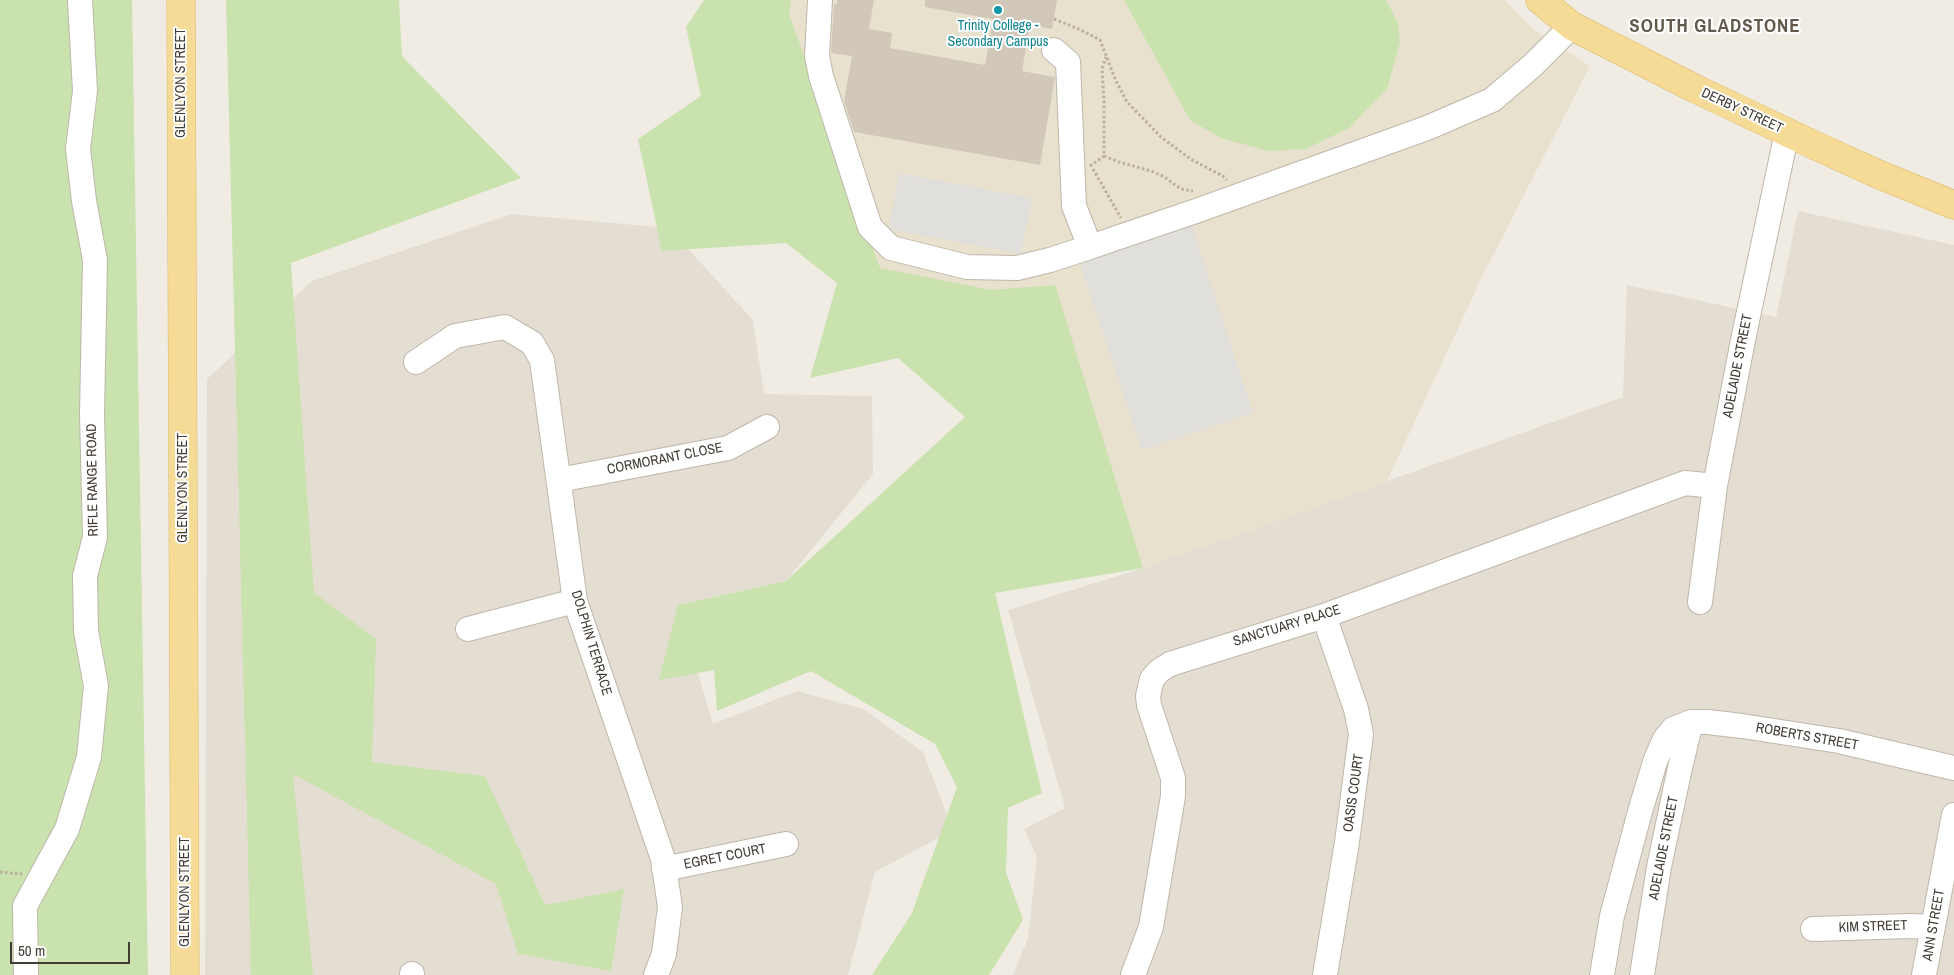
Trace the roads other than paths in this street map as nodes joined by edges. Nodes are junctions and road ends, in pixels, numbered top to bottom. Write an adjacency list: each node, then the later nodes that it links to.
1 (80, 0): 25 (street, RIFLE RANGE ROAD)
2 (181, 0): 26 (main road, GLENLYON STREET)
3 (1540, 0): 5 (main road, DERBY STREET)
4 (822, 3): 9 (street)
5 (1572, 26): 7 (main road, DERBY STREET); 9 (street)
6 (1054, 50): 9 (street)
7 (1787, 132): 8 (main road, DERBY STREET); 13 (street, ADELAIDE STREET)
8 (1954, 204)
9 (1090, 247)
10 (416, 362): 12 (street, DOLPHIN TERRACE)
11 (768, 427): 12 (street, CORMORANT CLOSE)
12 (559, 480): 14 (street, DOLPHIN TERRACE)
13 (1715, 486): 15 (street, ADELAIDE STREET); 16 (street, SANCTUARY PLACE)
14 (575, 601): 17 (street); 22 (street, DOLPHIN TERRACE)
15 (1700, 602)
16 (1324, 616): 28 (street, SANCTUARY PLACE); 29 (street, OASIS COURT)
17 (468, 629)
18 (1691, 722): 19 (street, ROBERTS STREET); 30 (street, ADELAIDE STREET); 31 (street, ADELAIDE STREET)
19 (1954, 768)
20 (1954, 816): 23 (street, ANN STREET)
21 (786, 844): 22 (street, EGRET COURT)
22 (664, 869): 27 (street, DOLPHIN TERRACE)
23 (1933, 927): 24 (street, KIM STREET); 32 (street, ANN STREET)
24 (1812, 930)
25 (26, 975)
26 (185, 975)
27 (656, 975)
28 (1133, 975)
29 (1325, 975)
30 (1602, 975)
31 (1642, 975)
32 (1924, 975)

